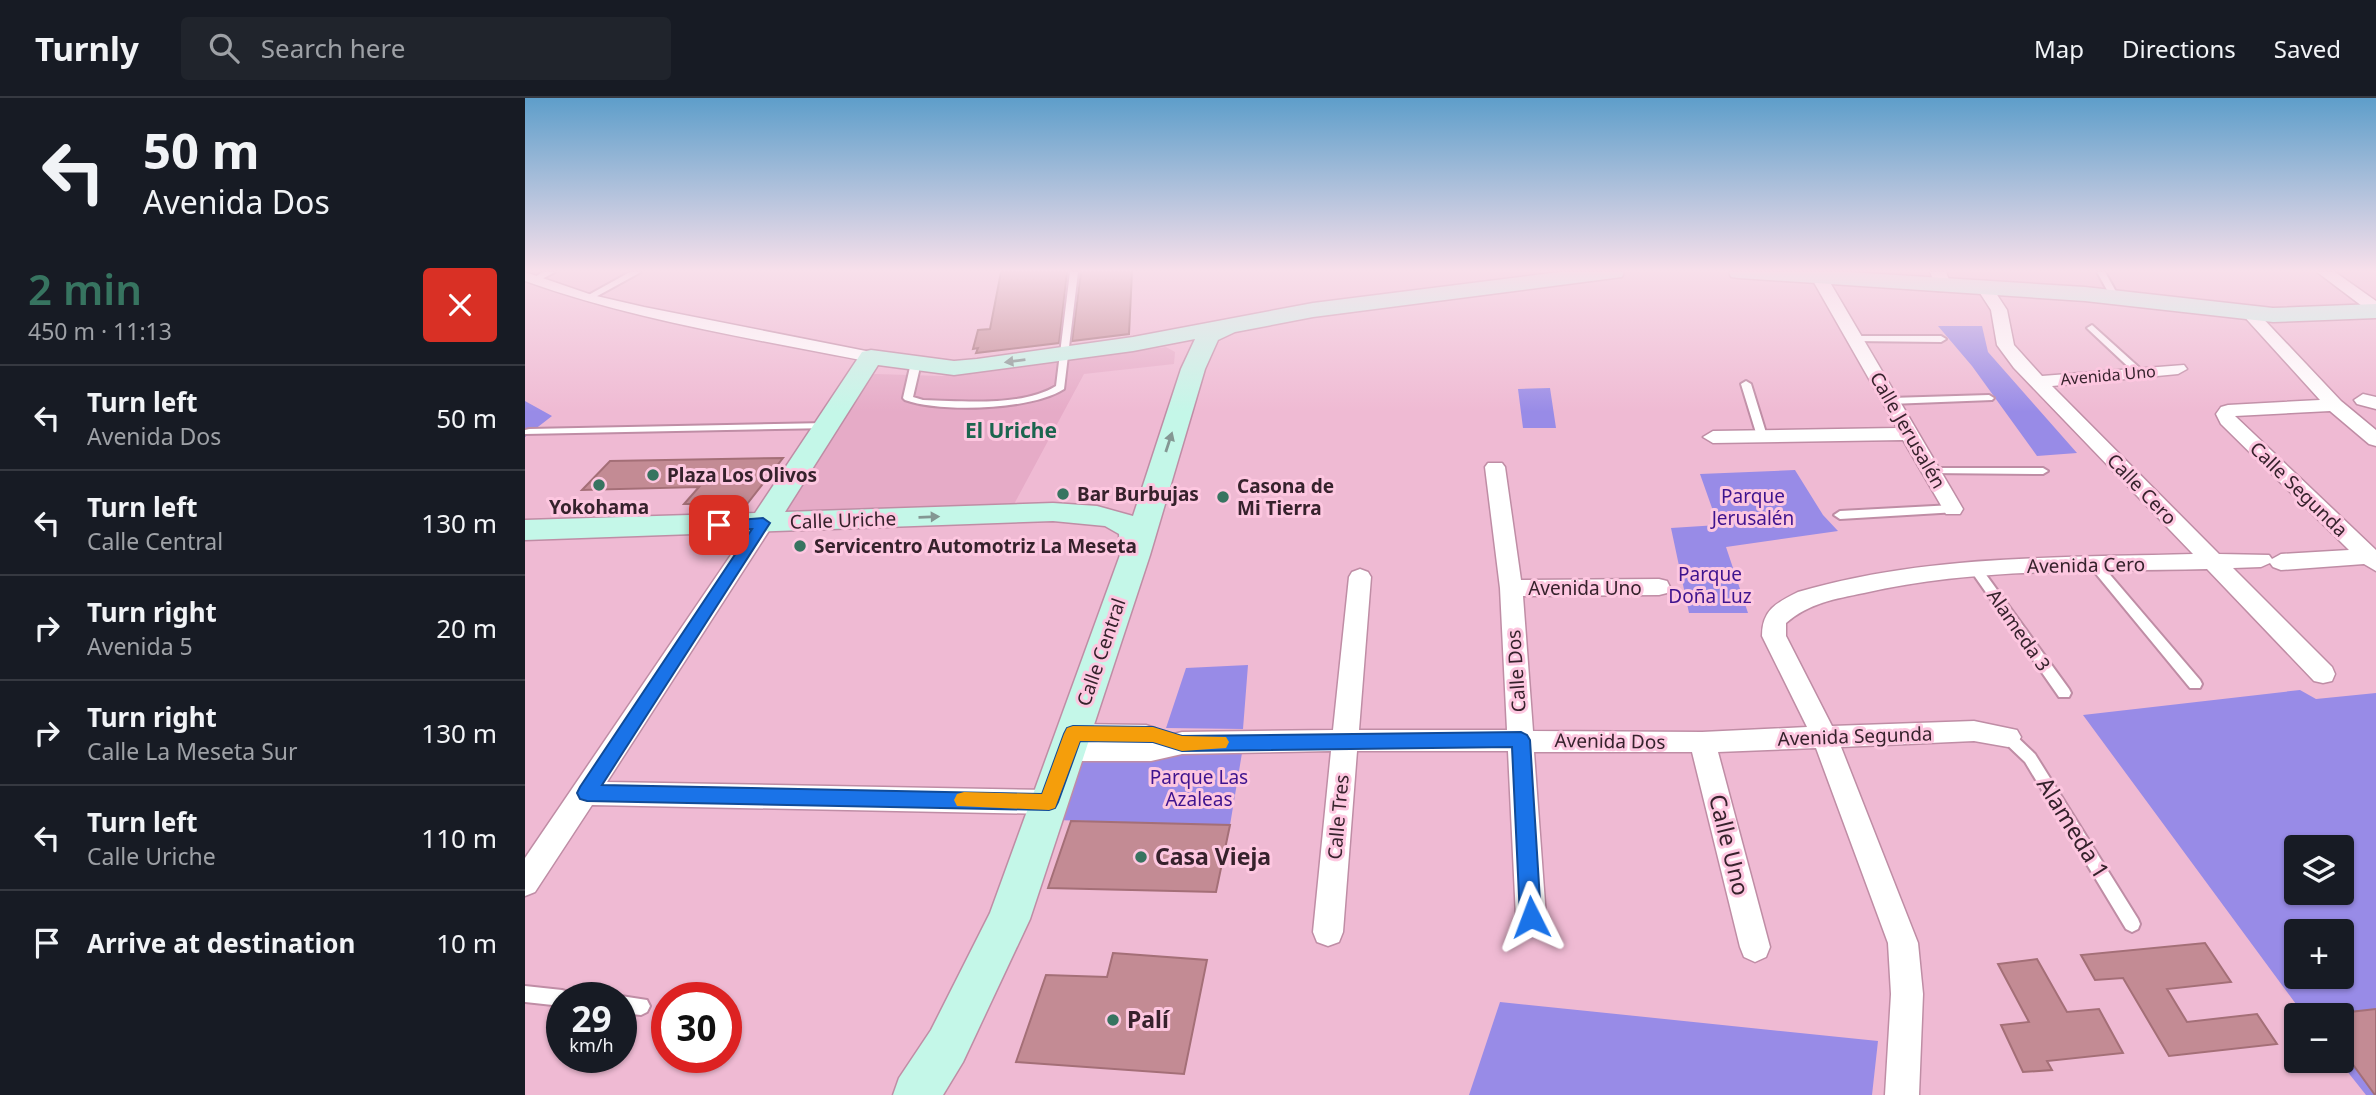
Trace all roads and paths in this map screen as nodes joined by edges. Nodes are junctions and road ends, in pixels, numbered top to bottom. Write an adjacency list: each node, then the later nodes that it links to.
1 (677, 319): 13 (street)
2 (1069, 319): 12 (lane)
3 (1270, 319): 7 (main road)
4 (1843, 319): 9 (street, Calle Jerusalén)
5 (2001, 319): 20 (street, Calle Cero)
6 (2254, 319): 24 (street)
7 (1228, 326): 11 (main road); 16 (main road, Calle Central)
8 (2092, 328): 18 (lane)
9 (1855, 339): 10 (lane); 23 (street, Calle Jerusalén)
10 (1941, 339)
11 (1133, 344): 12 (main road); 16 (main road)
12 (1064, 355): 14 (lane); 15 (main road, one-way to 15)
13 (871, 357): 15 (main road); 19 (main road)
14 (915, 367): 15 (main road); 19 (main road)
15 (954, 368)
16 (1193, 369): 34 (main road, Calle Central, one-way to 16)
17 (2178, 369): 18 (street, Avenida Uno)
18 (2140, 373): 20 (street, Avenida Uno)
19 (857, 380): 25 (main road)
20 (2037, 382): 42 (street, Calle Cero)
21 (1746, 384): 28 (lane)
22 (1989, 398): 23 (lane)
23 (1891, 401): 27 (street, Calle Jerusalén)
24 (2334, 405): 30 (street); 41 (street, Calle Segunda)
25 (827, 426): 26 (lane); 37 (main road)
26 (529, 432)
27 (1910, 434): 28 (street); 32 (street, Calle Jerusalén)
28 (1762, 436): 29 (street)
29 (1713, 438)
30 (2376, 440)
31 (1495, 467): 47 (street, Calle Dos)
32 (1931, 471): 33 (lane); 35 (street, Calle Jerusalén)
33 (2043, 471)
34 (1156, 485): 36 (main road); 40 (main road, Calle Central)
35 (1953, 509): 38 (lane)
36 (1053, 512): 37 (main road, Calle Uriche, one-way to 36); 40 (main road, Calle Uriche)
37 (769, 513): 39 (main road, Calle Uriche); 57 (street)
38 (1840, 515)
39 (525, 530)
40 (1135, 555): 55 (main road, Calle Central)
41 (2372, 559): 42 (street, Avenida Cero)
42 (2213, 561): 43 (street, Avenida Cero); 48 (street, Calle Cero)
43 (2095, 566): 44 (street, Avenida Cero); 49 (lane)
44 (1975, 568): 50 (lane, Alameda 3); 51 (street, Avenida Cero)
45 (1360, 577): 53 (street, Calle Tres)
46 (1659, 587): 47 (street, Avenida Uno)
47 (1511, 588): 54 (street, Calle Dos)
48 (2323, 674)
49 (2195, 684)
50 (2064, 693)
51 (1825, 737): 52 (street, Avenida Segunda); 56 (street, Avenida Segunda); 69 (street)
52 (2008, 737): 61 (lane, Alameda 1)
53 (1345, 740): 54 (street, Avenida Dos); 55 (street, Avenida Dos); 62 (street, Calle Tres)
54 (1521, 740): 56 (street, Avenida Dos); 60 (street, Calle Dos)
55 (1070, 742): 58 (main road, Calle Central)
56 (1702, 742): 63 (street, Calle Uno)
57 (587, 793): 58 (street); 59 (street)
58 (1049, 802): 68 (main road, Calle Central)
59 (525, 883)
60 (1531, 917)
61 (2132, 924)
62 (1328, 932)
63 (1755, 947)
64 (525, 994): 65 (lane)
65 (546, 996)
66 (637, 1006): 67 (lane)
67 (641, 1006)
68 (916, 1095)
69 (1902, 1095)

